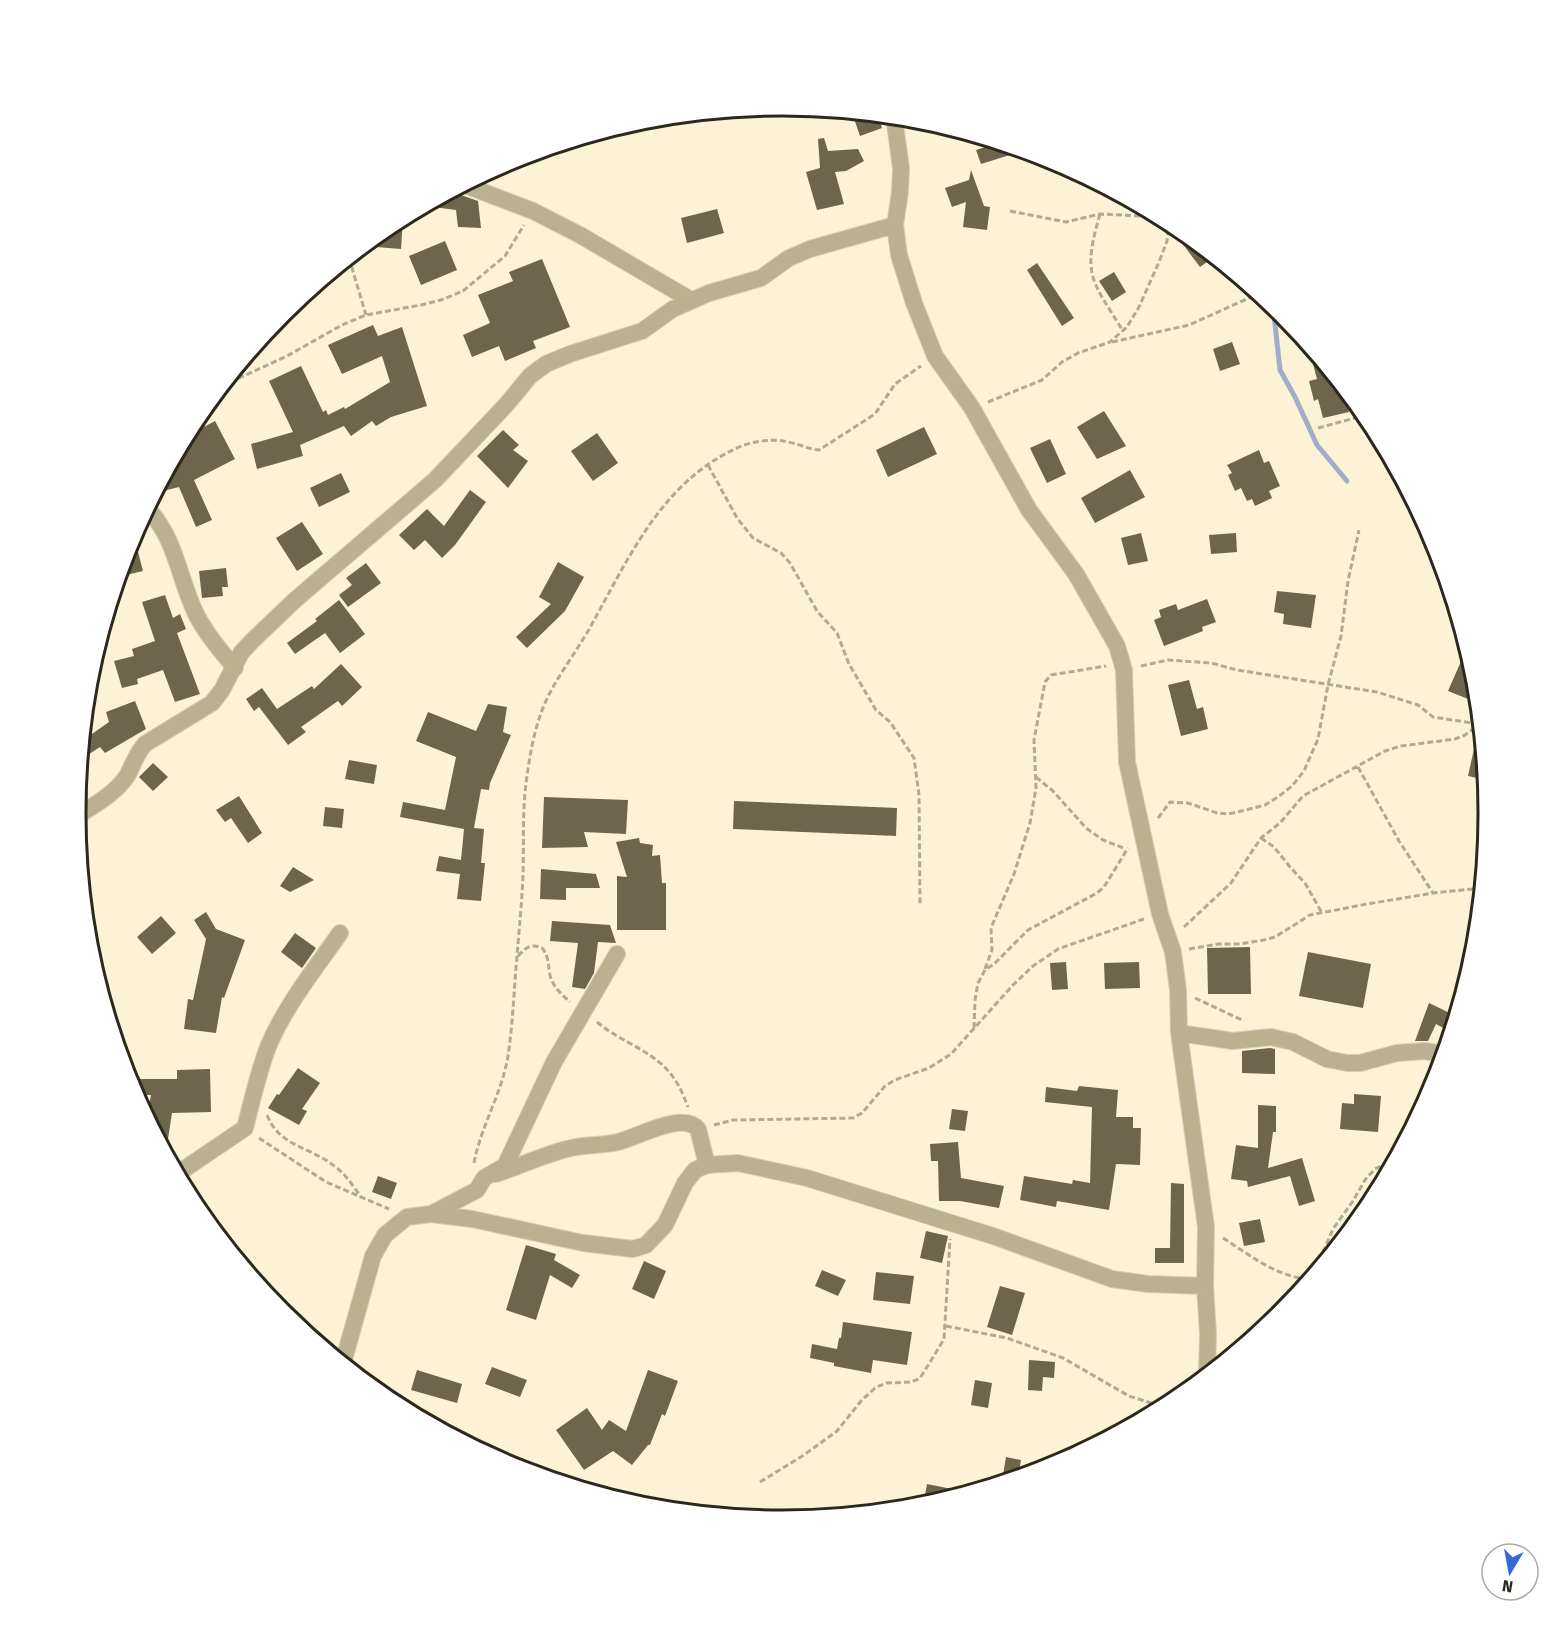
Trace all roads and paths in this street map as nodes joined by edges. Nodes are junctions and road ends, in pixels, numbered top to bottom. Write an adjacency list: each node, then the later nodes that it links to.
1 (895, 126): 7 (street)
2 (474, 188): 3 (street)
3 (533, 211): 11 (street); 12 (path)
4 (1010, 211): 5 (path)
5 (1100, 214): 6 (path); 13 (path)
6 (1141, 217)
7 (895, 225): 11 (street); 15 (street)
8 (1167, 233): 13 (path)
9 (352, 265): 12 (path)
10 (1250, 298): 14 (path)
11 (691, 300): 24 (street)
12 (366, 315): 16 (path)
13 (1123, 331): 14 (path)
14 (1110, 342): 17 (path)
15 (935, 356): 17 (street); 20 (path)
16 (237, 379)
17 (972, 408): 23 (street)
18 (1355, 418): 19 (path)
19 (1318, 428)
20 (708, 465): 37 (path); 43 (path)
21 (153, 514): 24 (street)
22 (1359, 530): 26 (path)
23 (1118, 646): 25 (street); 30 (path)
24 (235, 668): 31 (street)
25 (1124, 670): 26 (path); 32 (street)
26 (1328, 685): 27 (path); 32 (path)
27 (1473, 723)
28 (1474, 729): 29 (path)
29 (1358, 767): 33 (path); 36 (path)
30 (1036, 777): 34 (path); 44 (path)
31 (86, 809)
32 (1143, 836): 34 (path); 39 (street)
33 (1261, 838): 38 (path); 41 (path)
34 (1127, 849): 44 (path)
35 (1474, 889): 36 (path)
36 (1433, 893): 38 (path)
37 (920, 904)
38 (1322, 913): 41 (path)
39 (1160, 914): 41 (street); 47 (path)
40 (340, 933): 53 (street)
41 (1171, 945): 45 (street)
42 (617, 954): 46 (street)
43 (517, 958): 46 (path); 57 (path)
44 (985, 970): 47 (path)
45 (1178, 990): 48 (street); 49 (path)
46 (583, 1011): 52 (path); 57 (street)
47 (974, 1028): 52 (path)
48 (1179, 1033): 49 (street); 62 (street)
49 (1271, 1037): 50 (street)
50 (1436, 1053)
51 (266, 1113): 58 (path)
52 (696, 1127): 54 (street); 57 (street)
53 (245, 1128): 56 (street); 58 (path)
54 (707, 1165): 59 (street); 61 (street)
55 (1382, 1165): 63 (path)
56 (184, 1169)
57 (479, 1174): 59 (street)
58 (362, 1198): 60 (path)
59 (431, 1214): 60 (street)
60 (407, 1217): 67 (street)
61 (951, 1222): 65 (street); 66 (path)
62 (1206, 1227): 64 (path); 65 (street)
63 (1322, 1252)
64 (1301, 1278)
65 (1205, 1286): 68 (street)
66 (945, 1326): 69 (path); 70 (path)
67 (345, 1355)
68 (1208, 1364)
69 (1151, 1403)
70 (760, 1482)

